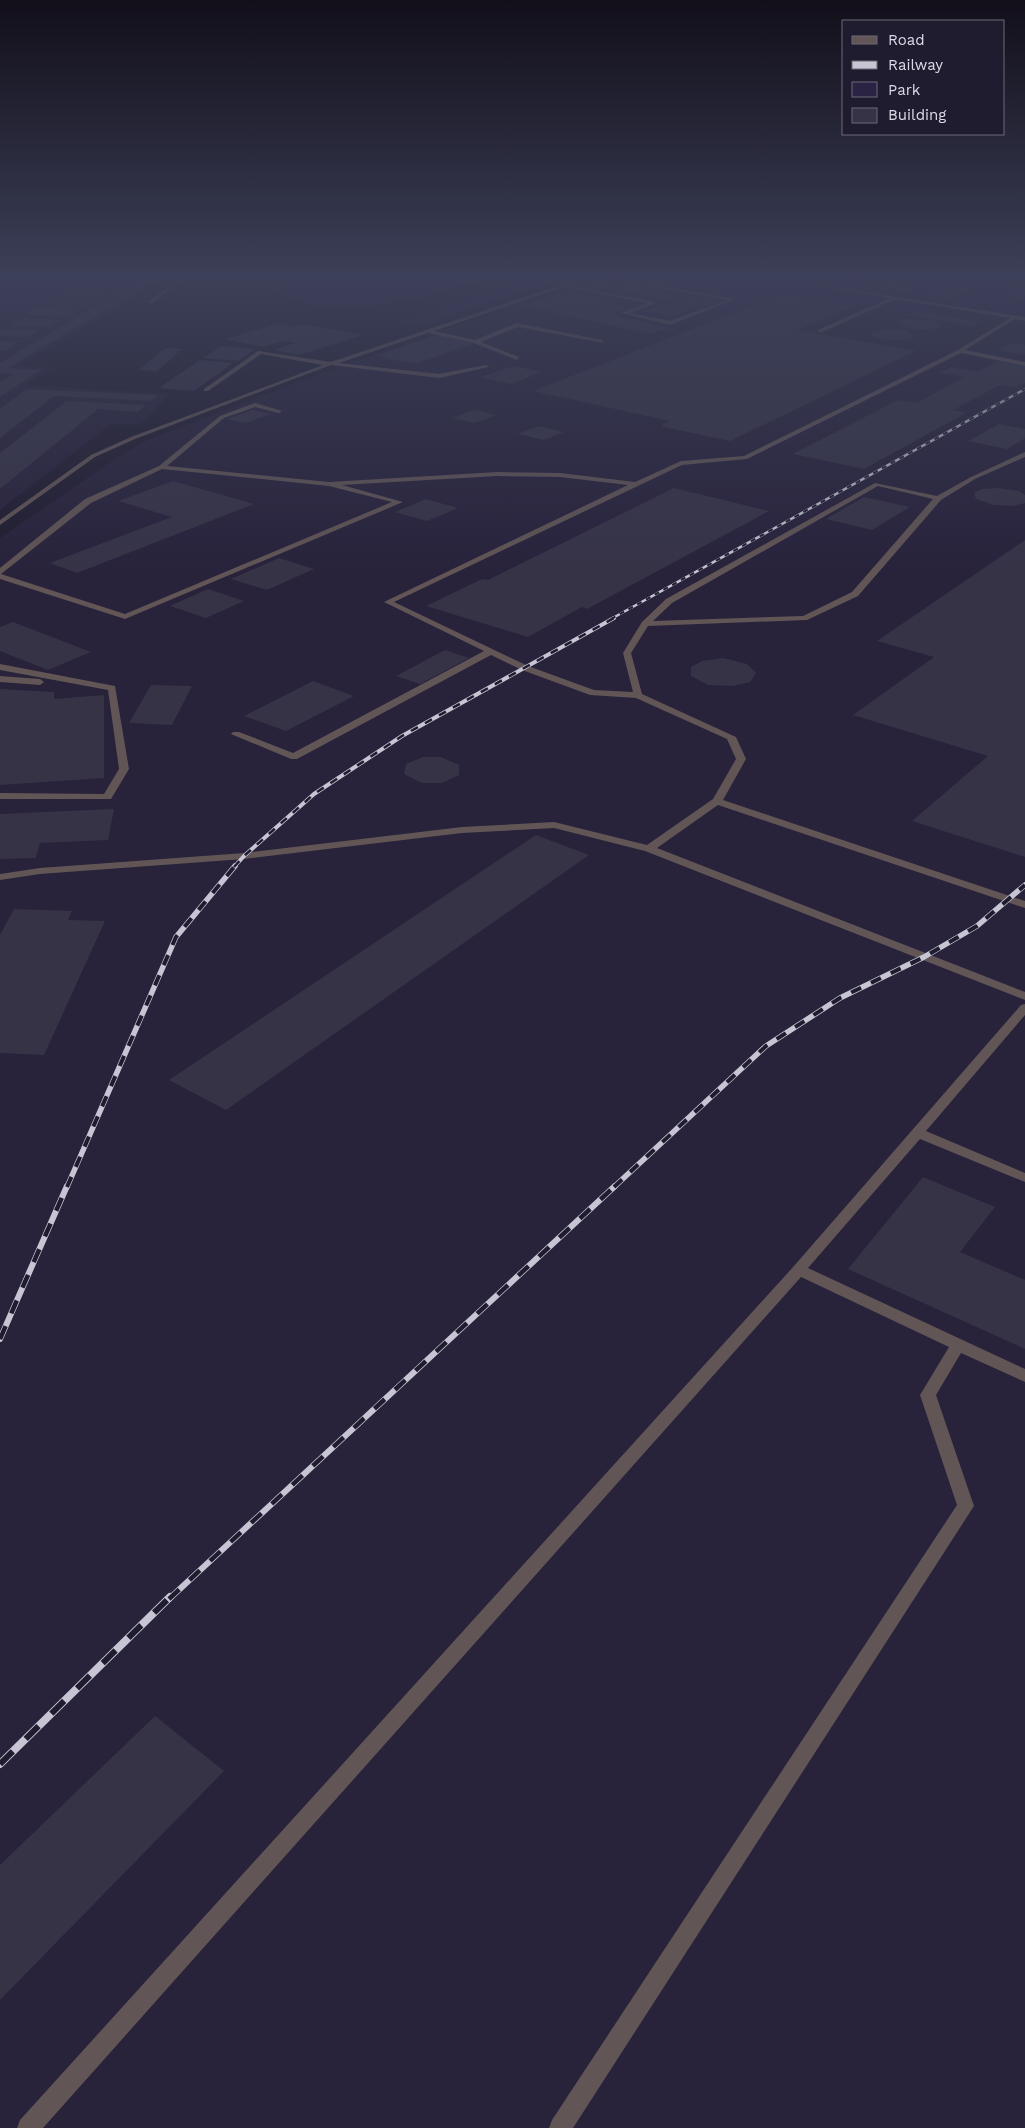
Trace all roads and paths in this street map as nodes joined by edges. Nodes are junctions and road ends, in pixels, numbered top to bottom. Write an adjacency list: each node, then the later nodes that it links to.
1 (225, 376): 4 (lane)
2 (297, 376): 11 (lane)
3 (909, 376): 9 (lane)
4 (206, 390)
5 (279, 411): 7 (lane)
6 (1025, 454): 10 (lane)
7 (161, 467): 8 (lane); 12 (lane)
8 (329, 484): 9 (lane); 12 (lane)
9 (634, 484): 14 (lane)
10 (938, 498): 13 (lane); 13 (lane)
11 (0, 523)
12 (0, 574)
13 (645, 624): 18 (lane)
14 (491, 651): 18 (lane); 19 (lane)
15 (0, 667): 20 (lane)
16 (0, 679): 17 (lane)
17 (53, 683)
18 (638, 695): 21 (lane)
19 (236, 734)
20 (0, 796)
21 (717, 801): 22 (lane); 24 (lane)
22 (648, 849): 23 (lane); 25 (lane)
23 (0, 877)
24 (1025, 906)
25 (1025, 996)
26 (1025, 1008): 27 (lane)
27 (918, 1133): 28 (lane); 29 (lane)
28 (1025, 1178)
29 (799, 1270): 30 (lane); 32 (lane)
30 (959, 1344): 31 (lane); 33 (lane)
31 (1025, 1376)
32 (28, 2128)
33 (560, 2128)

